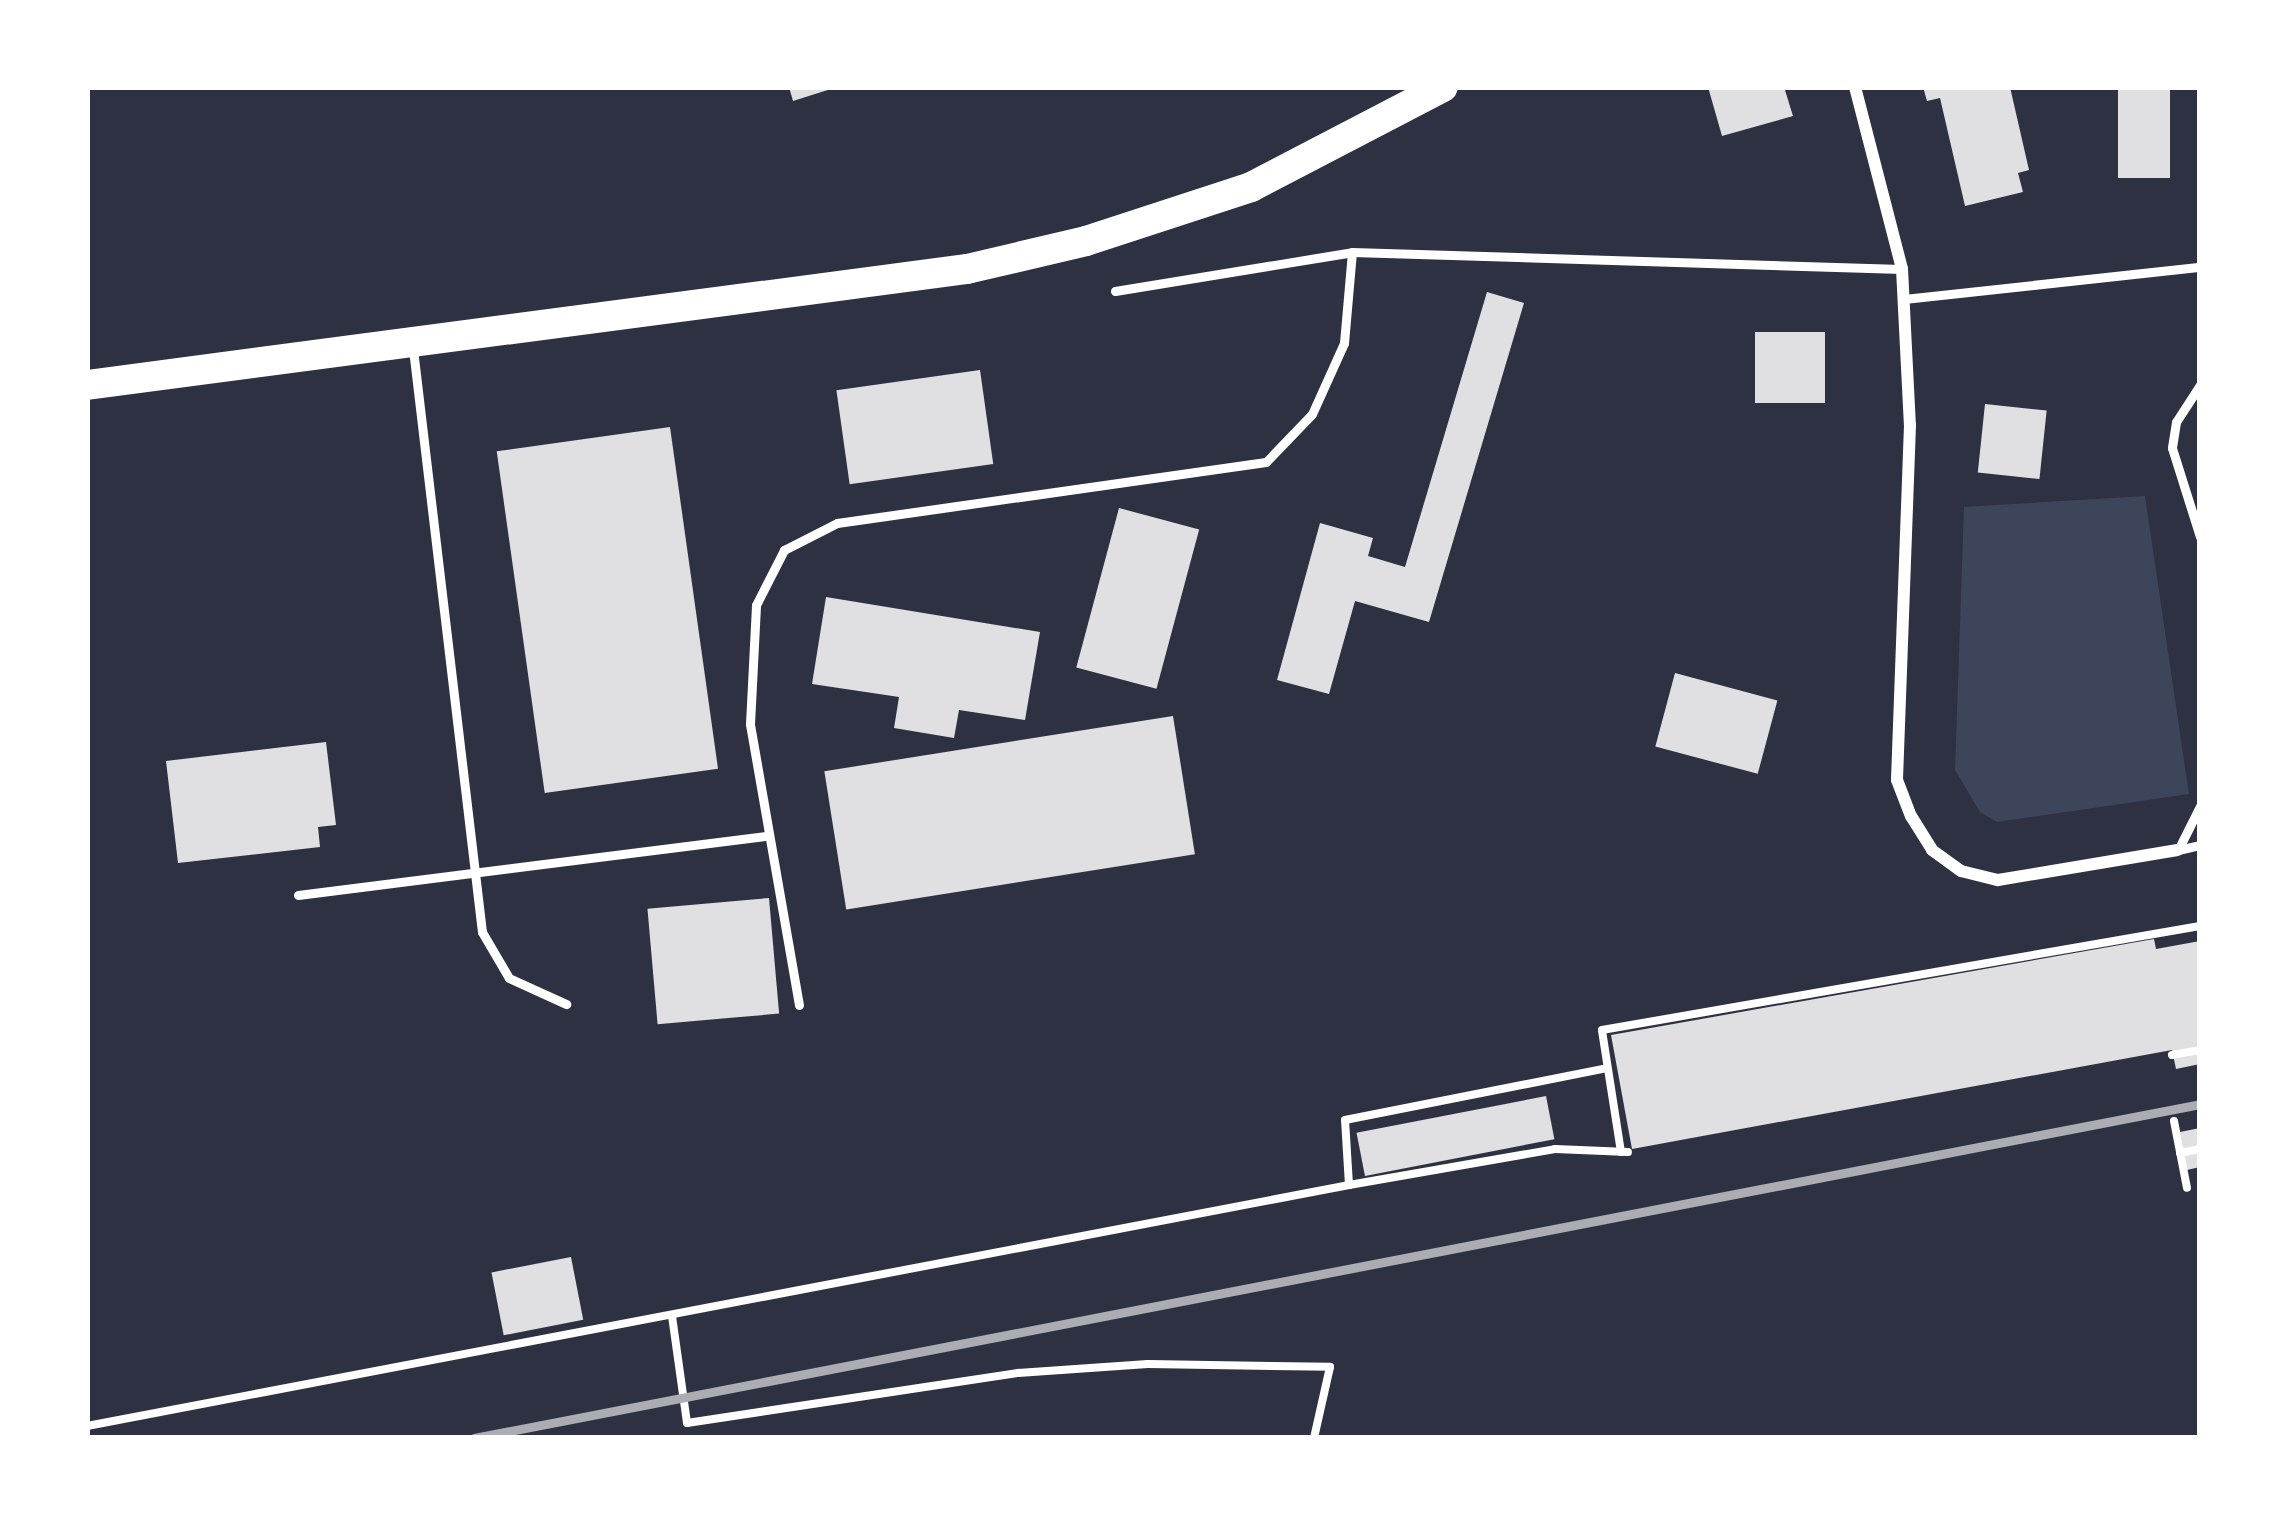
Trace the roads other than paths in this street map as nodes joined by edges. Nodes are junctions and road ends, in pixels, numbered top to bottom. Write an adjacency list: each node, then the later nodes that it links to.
1 (1444, 87): 8 (main road)
2 (1856, 87): 5 (street)
3 (1352, 252): 5 (lane); 6 (lane); 13 (lane)
4 (2200, 266): 7 (lane)
5 (1902, 269): 7 (street)
6 (1115, 291)
7 (1904, 299): 15 (street)
8 (412, 342): 9 (main road); 16 (lane)
9 (87, 385)
10 (2200, 385): 11 (lane)
11 (2200, 537)
12 (2200, 806): 15 (lane)
13 (768, 836): 16 (lane); 19 (lane)
14 (2200, 845): 15 (lane)
15 (2178, 850)
16 (475, 872): 17 (lane); 18 (lane)
17 (298, 895)
18 (566, 1004)
19 (799, 1004)

